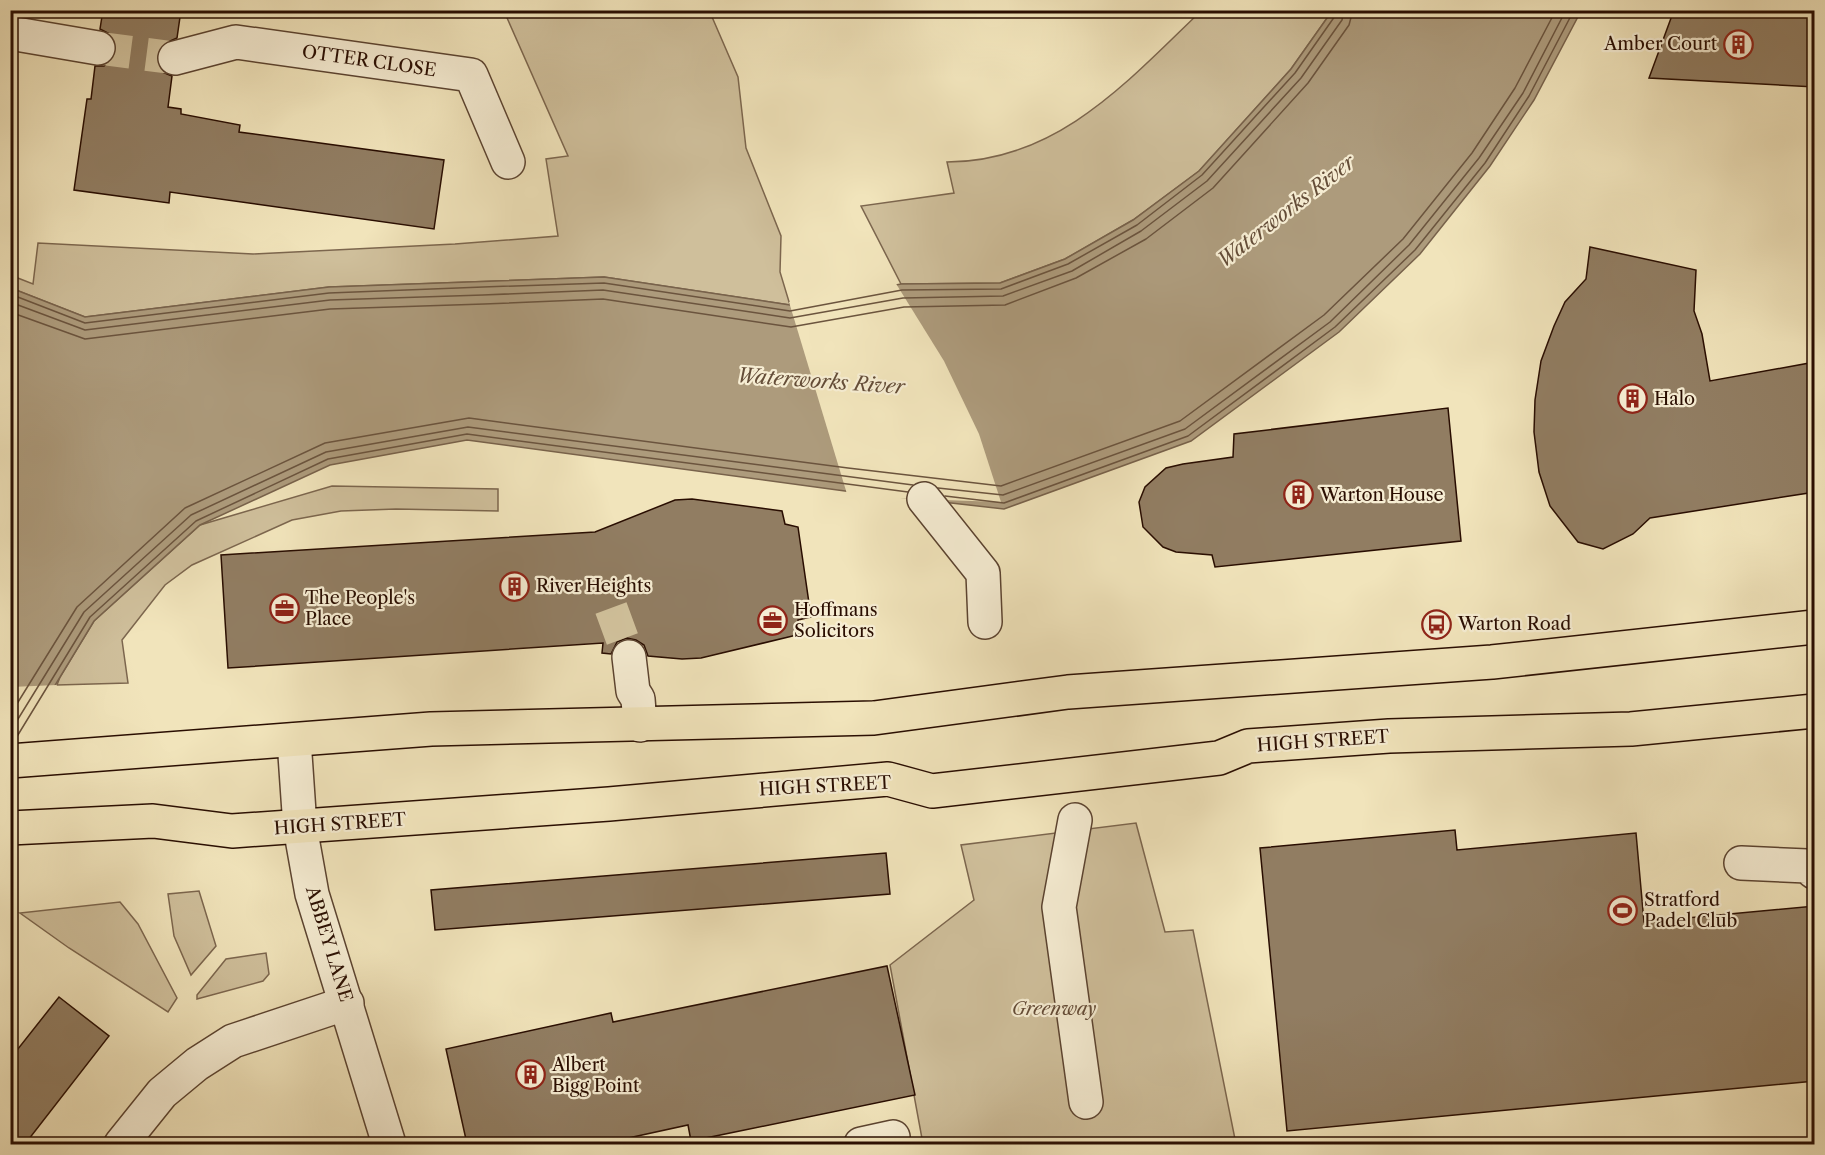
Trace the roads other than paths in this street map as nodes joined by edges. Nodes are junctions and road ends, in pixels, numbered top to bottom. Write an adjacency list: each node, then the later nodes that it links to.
1 (10, 33): 2 (street)
2 (98, 48)
3 (175, 58): 4 (street, OTTER CLOSE)
4 (508, 162)
5 (924, 500): 6 (street)
6 (984, 622)
7 (1813, 628): 10 (main road)
8 (629, 657): 10 (street)
9 (1815, 711): 14 (main road, HIGH STREET)
10 (640, 725): 11 (main road)
11 (294, 740): 12 (main road); 14 (street, ABBEY LANE)
12 (11, 761)
13 (1075, 820): 19 (street)
14 (300, 827): 15 (main road, HIGH STREET); 18 (street, ABBEY LANE)
15 (10, 828)
16 (1741, 863): 17 (street)
17 (1815, 872)
18 (347, 1003): 21 (street); 22 (street, ABBEY LANE)
19 (1086, 1102)
20 (893, 1137): 23 (street)
21 (121, 1144)
22 (389, 1144)
23 (861, 1144)

